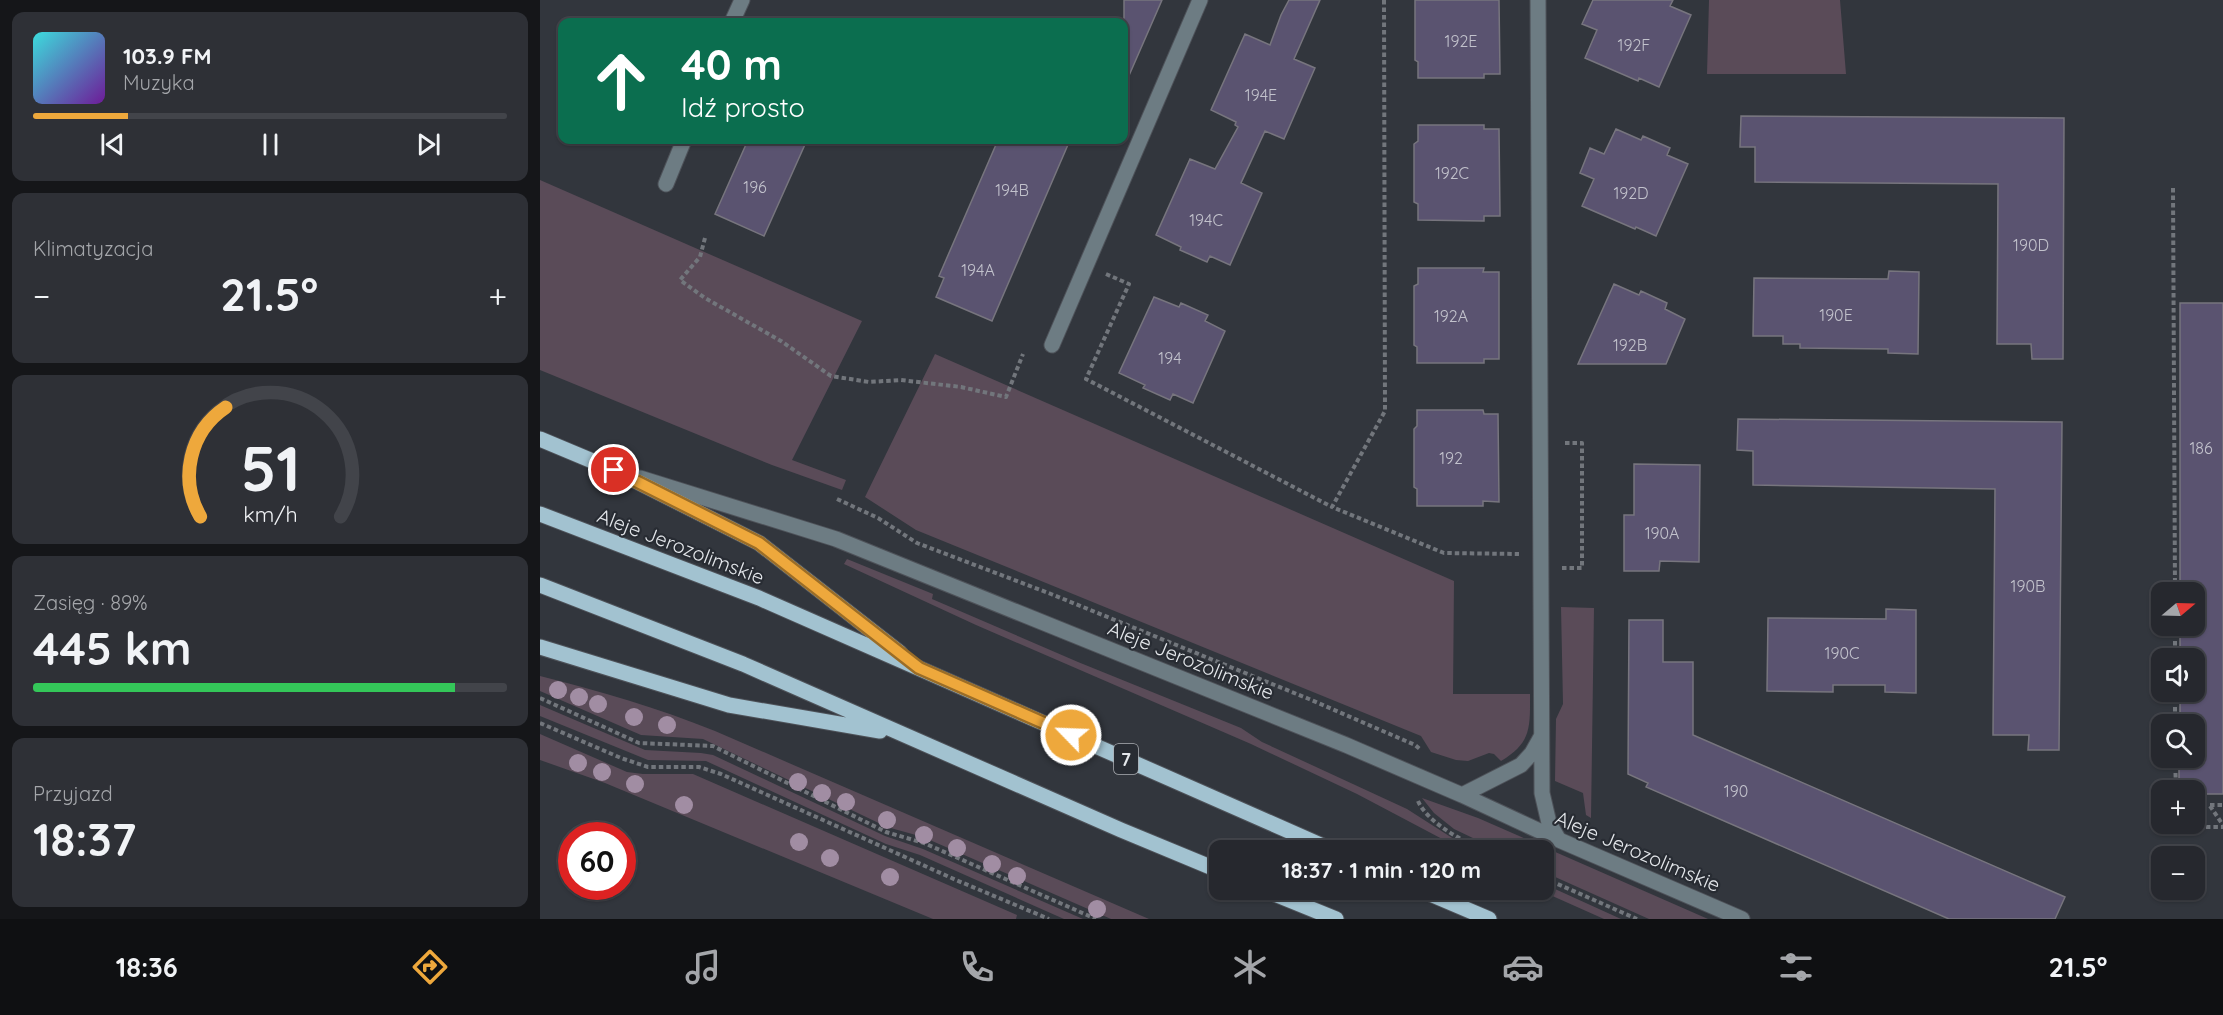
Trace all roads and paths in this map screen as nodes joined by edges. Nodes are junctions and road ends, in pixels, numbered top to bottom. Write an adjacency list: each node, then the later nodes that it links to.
1 (742, 0): 5 (street)
2 (1200, 0): 10 (street)
3 (1383, 0): 16 (path)
4 (1538, 0): 18 (street)
5 (734, 18)
6 (682, 144): 7 (street)
7 (666, 184)
8 (2173, 188): 19 (path)
9 (705, 238): 12 (path)
10 (1087, 265): 11 (street); 16 (path)
11 (1052, 345)
12 (1023, 354)
13 (540, 439): 14 (main road)
14 (614, 470): 22 (main road); 29 (street, Aleje Jerozolimskie)
15 (837, 499): 27 (path)
16 (1332, 507): 18 (path)
17 (540, 514): 22 (main road, Aleje Jerozolimskie / 7)
18 (1541, 554): 26 (street)
19 (2175, 582)
20 (540, 585): 25 (main road)
21 (540, 647): 25 (main road)
22 (919, 668): 35 (main road, Aleje Jerozolimskie / 7)
23 (540, 698): 43 (path)
24 (540, 723): 42 (path)
25 (904, 735): 38 (main road)
26 (1543, 735): 29 (street); 37 (street)
27 (1426, 756)
28 (1417, 794): 36 (path)
29 (1462, 795): 37 (street, Aleje Jerozolimskie)
30 (2205, 805): 31 (path)
31 (2210, 805): 32 (path); 33 (path)
32 (2223, 805)
33 (2223, 826): 34 (path)
34 (2205, 827)
35 (1309, 840)
36 (1462, 840)
37 (1559, 840): 47 (street, Aleje Jerozolimskie)
38 (1209, 866)
39 (1554, 882): 46 (path)
40 (1289, 900): 44 (main road)
41 (1444, 900): 45 (main road)
42 (1049, 919)
43 (1096, 919)
44 (1336, 919)
45 (1489, 919)
46 (1637, 919)
47 (1742, 919)

